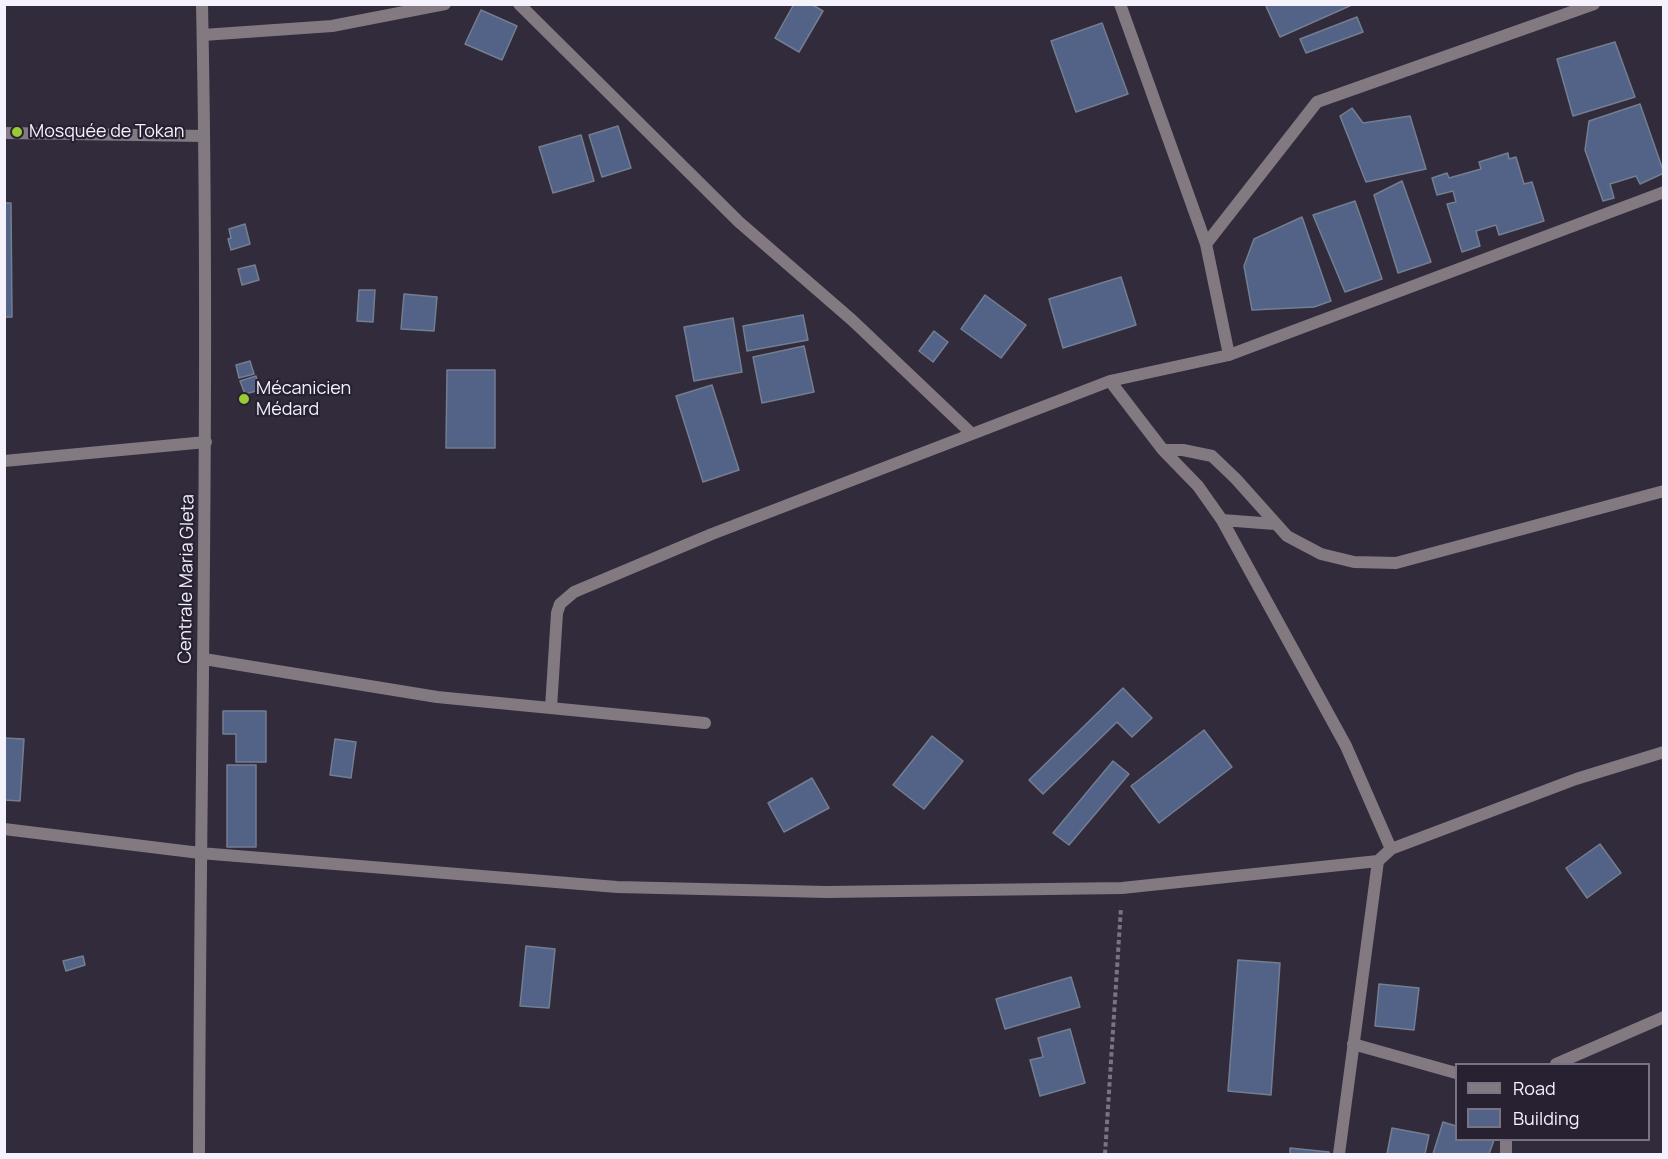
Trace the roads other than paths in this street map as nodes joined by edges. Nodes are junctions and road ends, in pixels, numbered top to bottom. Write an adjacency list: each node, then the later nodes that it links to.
1 (202, 4): 6 (street, Centrale Maria Gleta)
2 (445, 4): 6 (street)
3 (519, 4): 13 (street)
4 (1120, 4): 10 (street)
5 (1594, 4): 10 (street)
6 (203, 35): 8 (street, Centrale Maria Gleta)
7 (4, 134): 8 (street)
8 (204, 136): 14 (street, Centrale Maria Gleta)
9 (1664, 192): 11 (street)
10 (1206, 244): 11 (street)
11 (1229, 355): 12 (street)
12 (1110, 381): 13 (street); 15 (street)
13 (972, 434): 21 (street)
14 (206, 442): 16 (street); 20 (street, Centrale Maria Gleta)
15 (1163, 450): 18 (street); 19 (street)
16 (4, 461)
17 (1664, 491): 19 (street)
18 (1222, 520): 19 (street); 25 (street)
19 (1275, 524)
20 (204, 659): 21 (street); 26 (street, Centrale Maria Gleta)
21 (550, 708): 22 (street)
22 (705, 723)
23 (1664, 752): 25 (street)
24 (4, 829): 26 (street)
25 (1391, 849): 27 (street)
26 (200, 853): 27 (street); 32 (street, Centrale Maria Gleta)
27 (1378, 861): 29 (street)
28 (1664, 1017): 30 (street)
29 (1353, 1044): 31 (street); 33 (street)
30 (1560, 1063)
31 (1455, 1072)
32 (199, 1155)
33 (1339, 1155)

